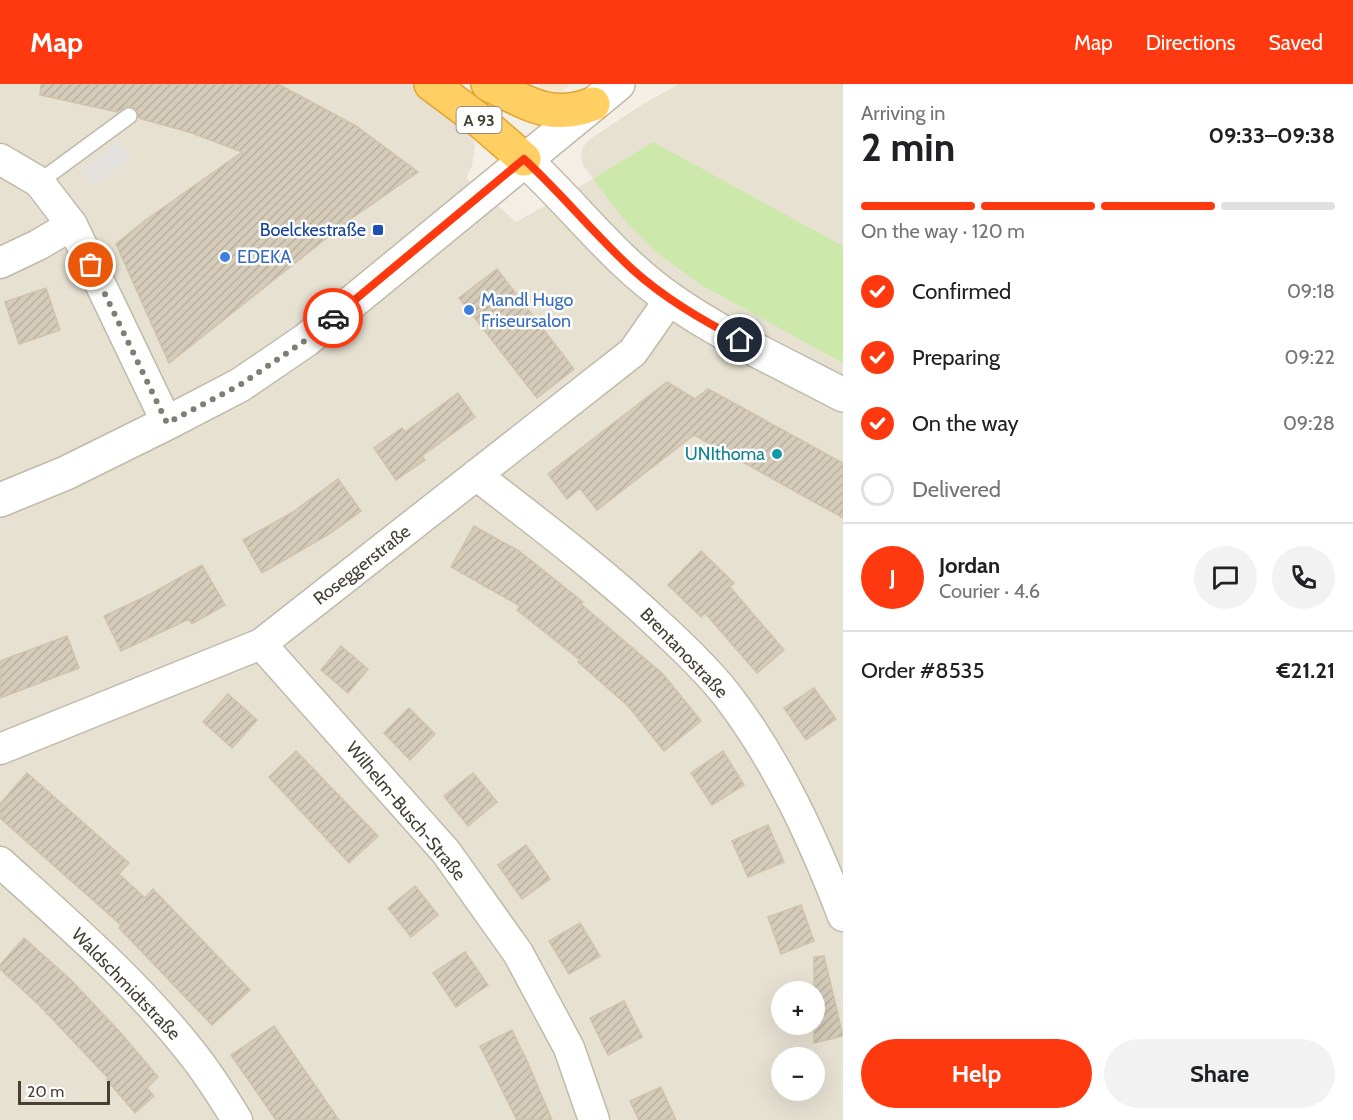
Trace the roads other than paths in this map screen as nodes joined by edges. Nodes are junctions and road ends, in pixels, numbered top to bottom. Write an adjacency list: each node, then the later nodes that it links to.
1 (431, 84): 7 (highway, A 93)
2 (488, 84): 4 (highway, A 93)
3 (618, 84): 4 (street)
4 (593, 104): 7 (street)
5 (129, 116): 8 (lane)
6 (0, 159): 8 (street)
7 (524, 159): 11 (street); 13 (street)
8 (39, 182): 9 (street)
9 (72, 225): 10 (street); 13 (street)
10 (0, 263)
11 (670, 299): 12 (street); 14 (street, Roseggerstraße)
12 (843, 395)
13 (167, 423): 15 (street)
14 (476, 475): 16 (street, Roseggerstraße); 19 (street, Brentanostraße)
15 (0, 500)
16 (261, 644): 17 (street, Roseggerstraße); 21 (street, Wilhelm-Busch-Straße)
17 (0, 749)
18 (0, 862): 20 (street, Waldschmidtstraße)
19 (843, 916)
20 (237, 1120)
21 (594, 1120)

